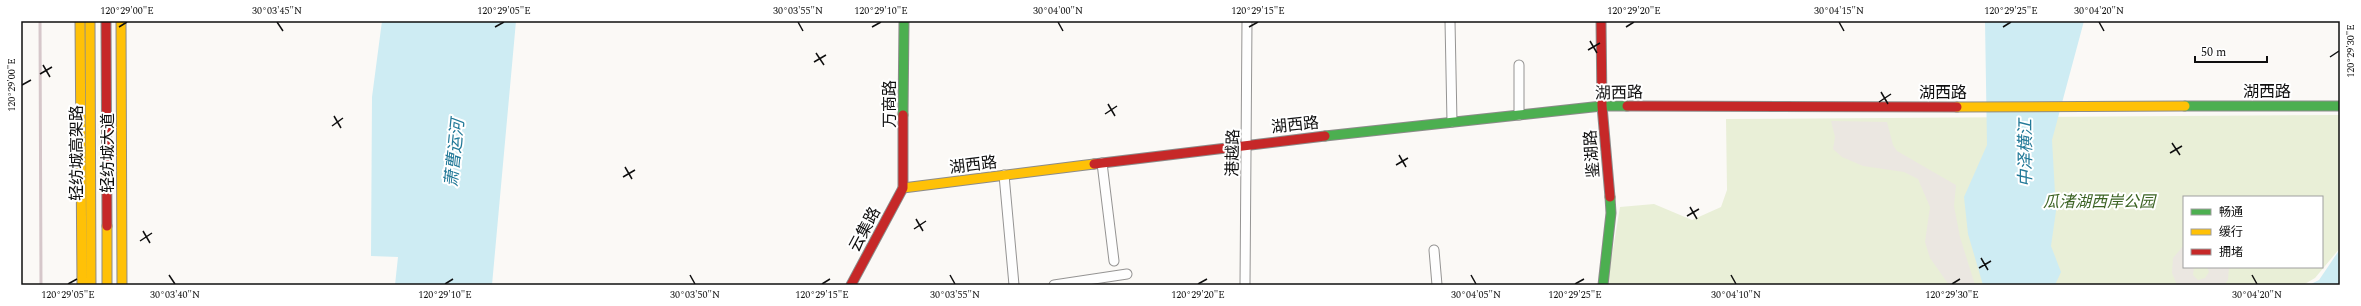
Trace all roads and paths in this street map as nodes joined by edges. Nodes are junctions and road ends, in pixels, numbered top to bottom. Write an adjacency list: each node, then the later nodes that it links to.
1 (80, 21): 21 (main road, 轻纺城大道)
2 (90, 21): 22 (main road, 轻纺城高架路)
3 (106, 21): 23 (main road, 轻纺城高架路)
4 (121, 21): 24 (main road, 轻纺城大道)
5 (904, 21): 17 (main road, 万商路)
6 (1247, 21): 14 (street, 港越路)
7 (1450, 21): 13 (street)
8 (1601, 21): 10 (main road, 鉴湖路)
9 (1519, 65): 12 (street)
10 (1602, 106): 11 (main road, 湖西路); 12 (main road, 湖西路); 30 (main road, 鉴湖路)
11 (2340, 106)
12 (1519, 115): 13 (main road, 湖西路)
13 (1452, 122): 14 (main road, 湖西路)
14 (1247, 145): 15 (main road, 湖西路); 28 (street, 港越路)
15 (1102, 163): 16 (main road, 湖西路); 19 (street)
16 (1004, 175): 17 (main road, 湖西路); 26 (street)
17 (903, 188): 25 (main road, 云集路)
18 (1434, 250): 29 (street)
19 (1114, 261)
20 (1127, 274): 27 (street)
21 (82, 285)
22 (91, 285)
23 (107, 285)
24 (122, 285)
25 (851, 285)
26 (1014, 285)
27 (1054, 285)
28 (1245, 285)
29 (1437, 285)
30 (1603, 285)

